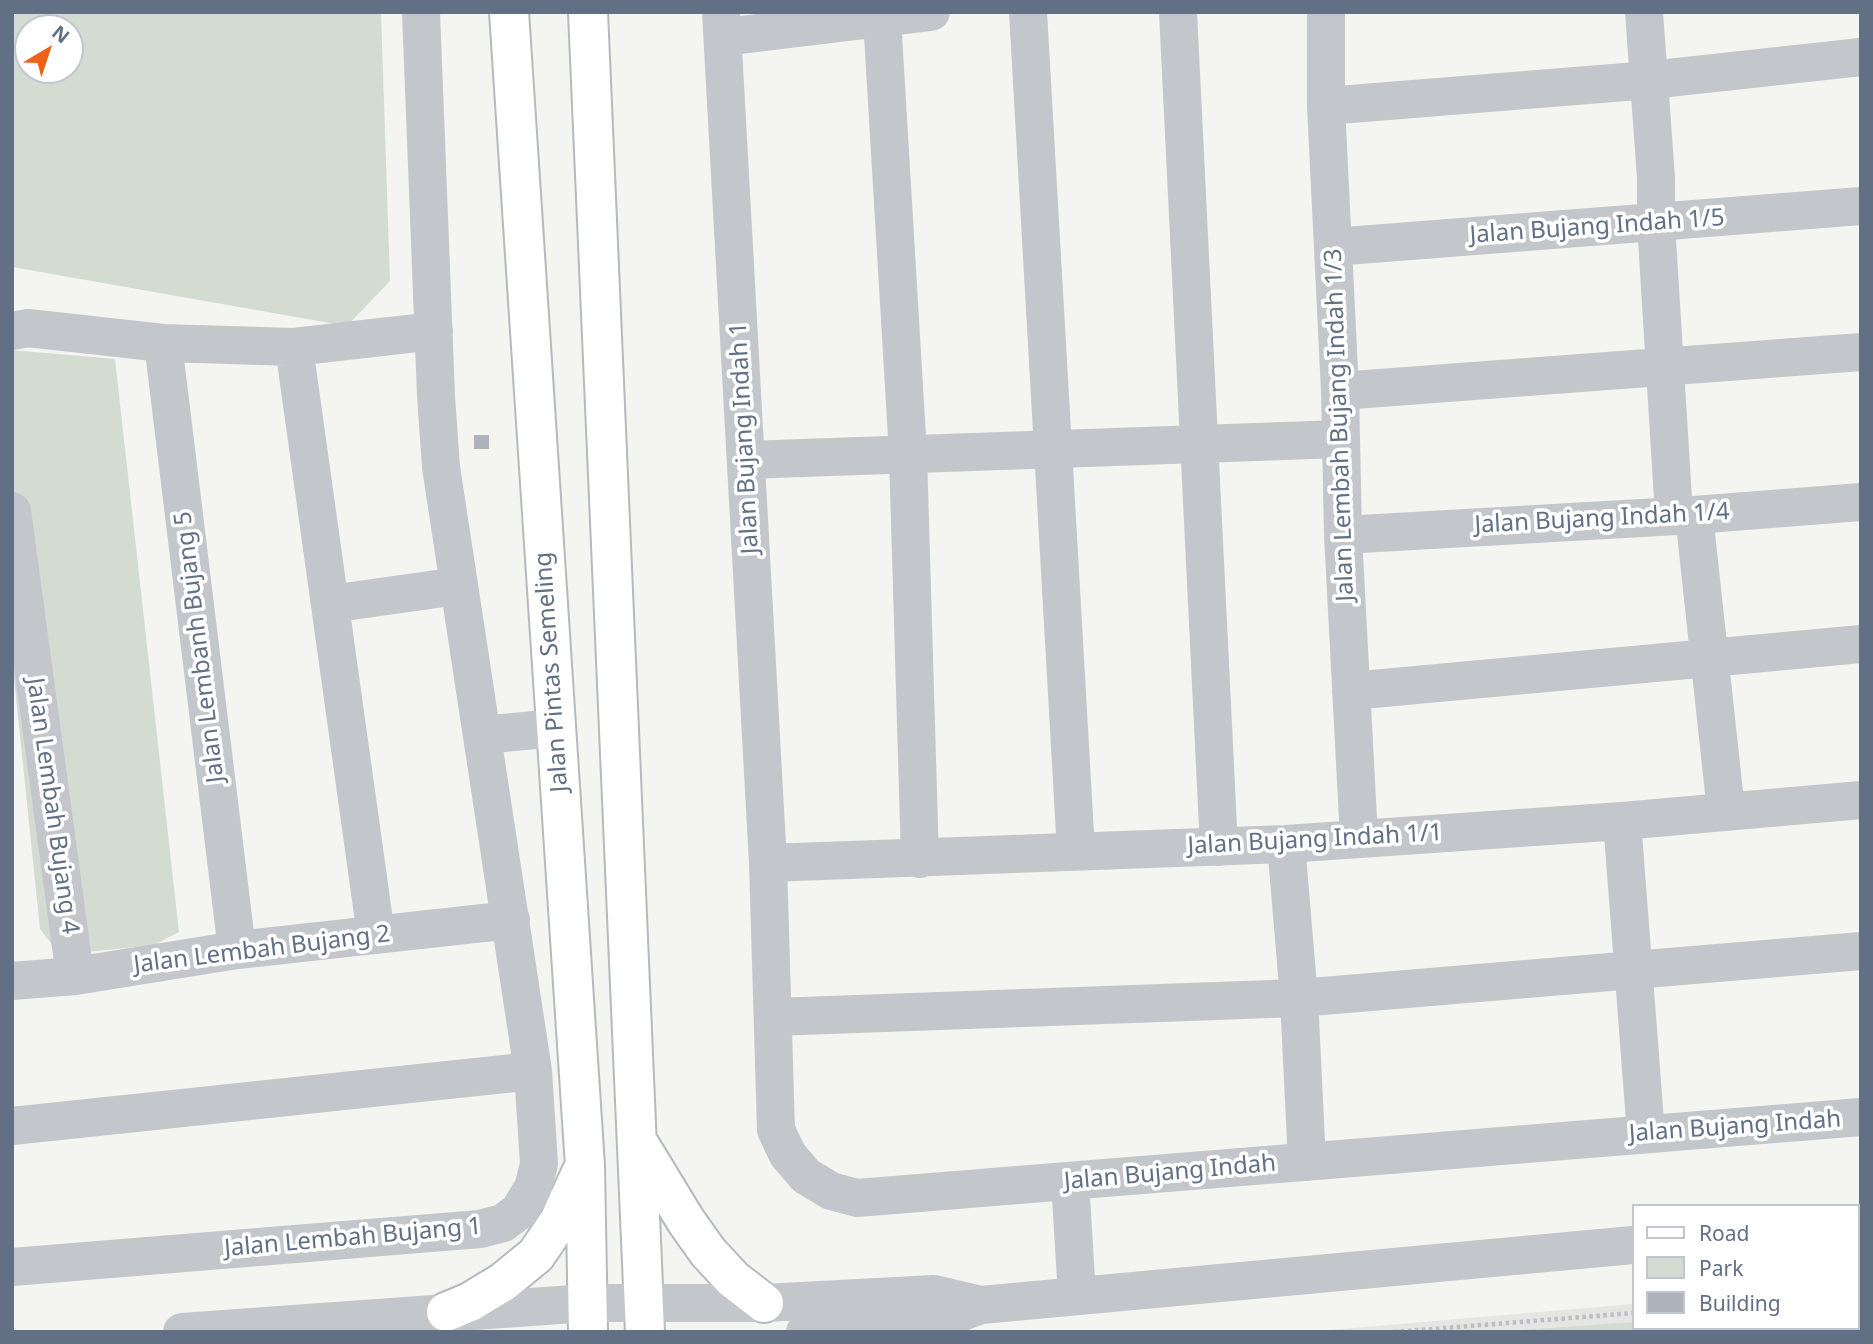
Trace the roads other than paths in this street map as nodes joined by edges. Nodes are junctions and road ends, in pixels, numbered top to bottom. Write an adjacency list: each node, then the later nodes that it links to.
1 (421, 12): 18 (street, Jalan Lembah Bujang 1)
2 (509, 12): 38 (main road, Jalan Pintas Semeling)
3 (588, 12): 62 (main road)
4 (931, 12): 9 (street)
5 (1028, 12): 26 (street)
6 (1178, 12): 25 (street)
7 (1326, 12): 13 (street, Jalan Lembah Bujang Indah 1/3)
8 (1644, 12): 12 (street)
9 (882, 18): 10 (street); 27 (street)
10 (722, 24): 28 (street, Jalan Bujang Indah 1)
11 (1861, 57): 12 (street)
12 (1650, 80): 13 (street); 15 (street)
13 (1326, 106): 16 (street, Jalan Lembah Bujang Indah 1/3)
14 (1861, 206): 15 (street, Jalan Bujang Indah 1/5)
15 (1656, 223): 16 (street, Jalan Bujang Indah 1/5); 22 (street)
16 (1333, 247): 23 (street, Jalan Lembah Bujang Indah 1/3)
17 (12, 331): 19 (street)
18 (434, 331): 20 (street); 33 (street, Jalan Lembah Bujang 1)
19 (163, 343): 20 (street); 51 (street, Jalan Lembanh Bujang 5)
20 (294, 347): 34 (street)
21 (1861, 352): 22 (street)
22 (1664, 367): 23 (street); 31 (street)
23 (1340, 391): 24 (street, Jalan Lembah Bujang Indah 1/3)
24 (1341, 439): 25 (street); 32 (street, Jalan Lembah Bujang Indah 1/3)
25 (1201, 444): 26 (street); 45 (street)
26 (1053, 449): 27 (street); 46 (street)
27 (908, 454): 28 (street); 47 (street)
28 (746, 460): 48 (street, Jalan Bujang Indah 1)
29 (1861, 502): 31 (street, Jalan Bujang Indah 1/4)
30 (12, 511): 54 (street, Jalan Lembah Bujang 4)
31 (1684, 515): 32 (street, Jalan Bujang Indah 1/4); 36 (street)
32 (1343, 535): 37 (street, Jalan Lembah Bujang Indah 1/3)
33 (458, 586): 34 (street); 39 (street, Jalan Lembah Bujang 1)
34 (330, 604): 50 (street)
35 (1861, 644): 36 (street)
36 (1710, 658): 37 (street); 41 (street)
37 (1351, 691): 43 (street, Jalan Lembah Bujang Indah 1/3)
38 (556, 728): 39 (street); 64 (main road, Jalan Pintas Semeling)
39 (482, 735): 49 (street, Jalan Lembah Bujang 1)
40 (1861, 800): 41 (street, Jalan Bujang Indah 1/1)
41 (1726, 811): 42 (street, Jalan Bujang Indah 1/1)
42 (1622, 821): 43 (street, Jalan Bujang Indah 1/1); 53 (street)
43 (1359, 838): 44 (street, Jalan Bujang Indah 1/1)
44 (1286, 844): 45 (street, Jalan Bujang Indah 1/1); 56 (street)
45 (1219, 847): 46 (street, Jalan Bujang Indah 1/1)
46 (1076, 851): 47 (street, Jalan Bujang Indah 1/1)
47 (920, 859): 48 (street, Jalan Bujang Indah 1/1)
48 (768, 863): 57 (street, Jalan Bujang Indah)
49 (511, 919): 50 (street, Jalan Lembah Bujang 2); 58 (street, Jalan Lembah Bujang 1)
50 (376, 935): 51 (street, Jalan Lembah Bujang 2)
51 (237, 950): 54 (street, Jalan Lembah Bujang 2)
52 (1861, 951): 53 (street)
53 (1634, 971): 56 (street); 61 (street)
54 (75, 976): 55 (street, Jalan Lembah Bujang 2)
55 (12, 981)
56 (1299, 998): 57 (street); 63 (street)
57 (774, 1017): 65 (street, Jalan Bujang Indah)
58 (533, 1071): 60 (street); 67 (street, Jalan Lembah Bujang 1)
59 (1861, 1117): 61 (street, Jalan Bujang Indah)
60 (12, 1126)
61 (1646, 1133): 63 (street, Jalan Bujang Indah)
62 (638, 1142): 69 (main road); 73 (main road)
63 (1307, 1162): 65 (street, Jalan Bujang Indah)
64 (585, 1166): 71 (main road); 72 (main road, Jalan Pintas Semeling)
65 (1070, 1181): 68 (street)
66 (1632, 1245): 68 (street)
67 (12, 1267)
68 (1077, 1296): 70 (street)
69 (764, 1303): 70 (street); 73 (street)
70 (981, 1305): 75 (street)
71 (446, 1312): 72 (street); 74 (street)
72 (588, 1317): 73 (street)
73 (645, 1317)
74 (182, 1332)
75 (805, 1332)

